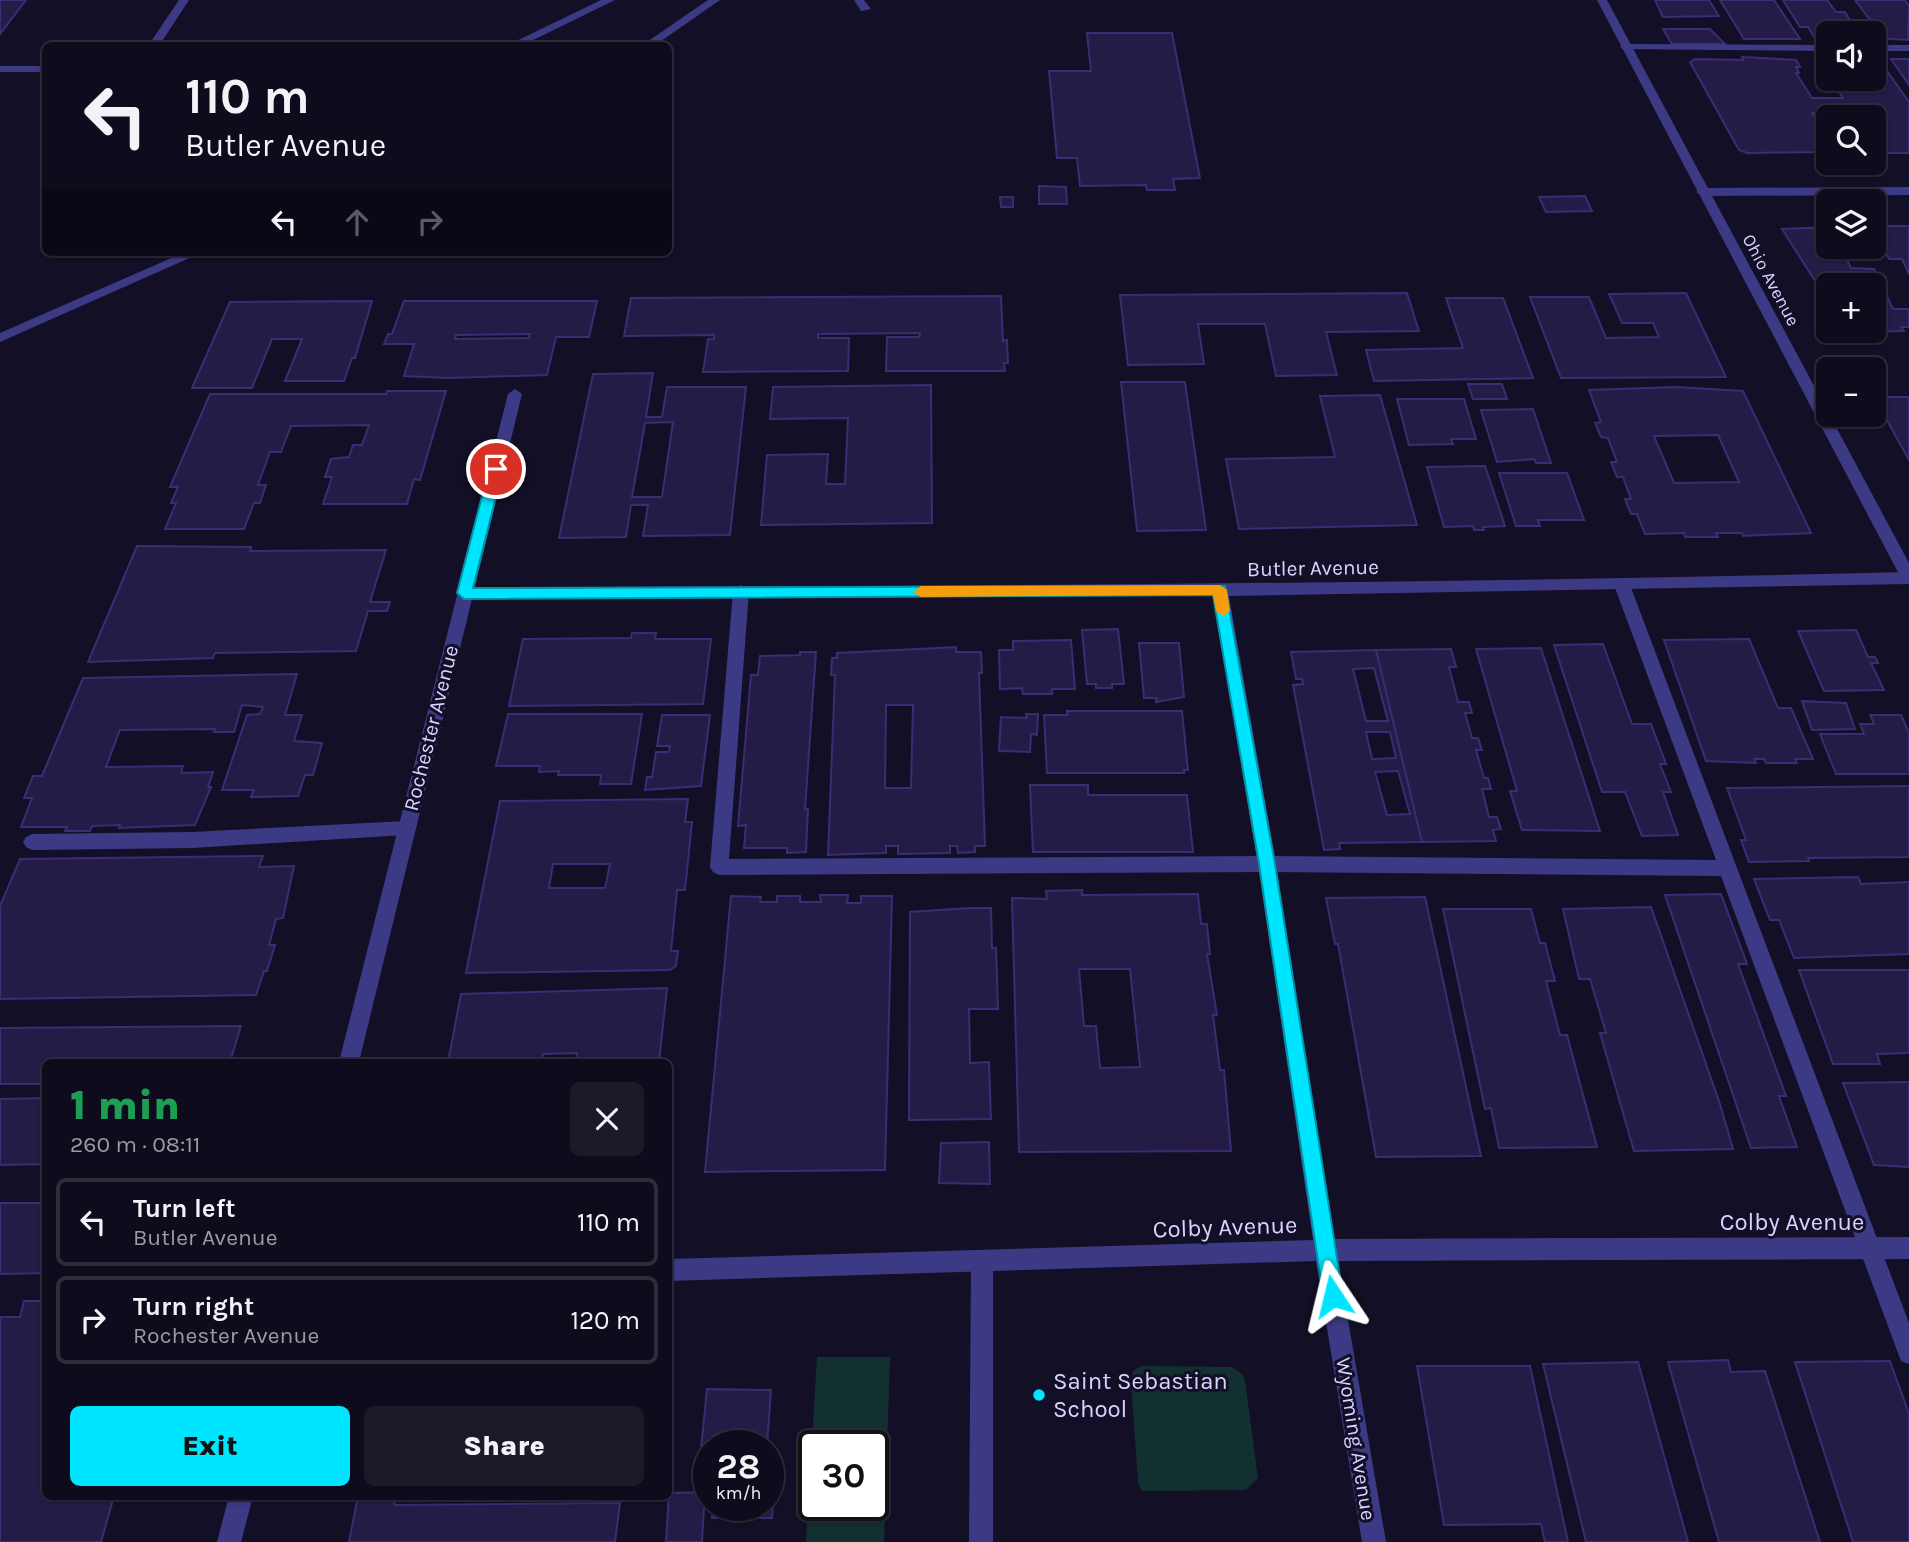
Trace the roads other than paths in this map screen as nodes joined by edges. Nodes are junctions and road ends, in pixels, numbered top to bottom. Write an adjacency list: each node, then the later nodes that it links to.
1 (184, 0): 5 (street)
2 (610, 0): 6 (street)
3 (715, 0): 7 (street)
4 (1602, 0): 8 (street, Ohio Avenue)
5 (156, 42)
6 (520, 42)
7 (652, 42)
8 (1626, 47): 9 (street); 15 (street, Ohio Avenue)
9 (1816, 48)
10 (1886, 48): 11 (street)
11 (1909, 48)
12 (0, 69): 13 (street)
13 (42, 69)
14 (1909, 191): 15 (street)
15 (1702, 192): 19 (street, Ohio Avenue)
16 (187, 256): 17 (street)
17 (0, 338)
18 (515, 394): 23 (street, Rochester Avenue)
19 (1909, 578): 20 (street, Butler Avenue)
20 (1622, 586): 21 (street, Butler Avenue); 27 (street)
21 (1220, 590): 22 (street, Butler Avenue); 26 (street, Wyoming Avenue)
22 (741, 591): 23 (street, Butler Avenue); 26 (street)
23 (464, 593): 24 (street, Rochester Avenue)
24 (406, 828): 25 (street); 28 (street, Rochester Avenue)
25 (32, 842)
26 (1267, 864): 27 (street); 31 (street, Wyoming Avenue)
27 (1727, 868): 29 (street)
28 (350, 1059)
29 (1871, 1248): 30 (street, Colby Avenue); 31 (street, Colby Avenue); 34 (street)
30 (1909, 1248)
31 (1325, 1250): 32 (street, Colby Avenue); 38 (street, Wyoming Avenue)
32 (982, 1261): 33 (street, Colby Avenue); 37 (street)
33 (672, 1270)
34 (1909, 1353)
35 (240, 1500): 36 (street)
36 (229, 1542)
37 (981, 1542)
38 (1374, 1542)

